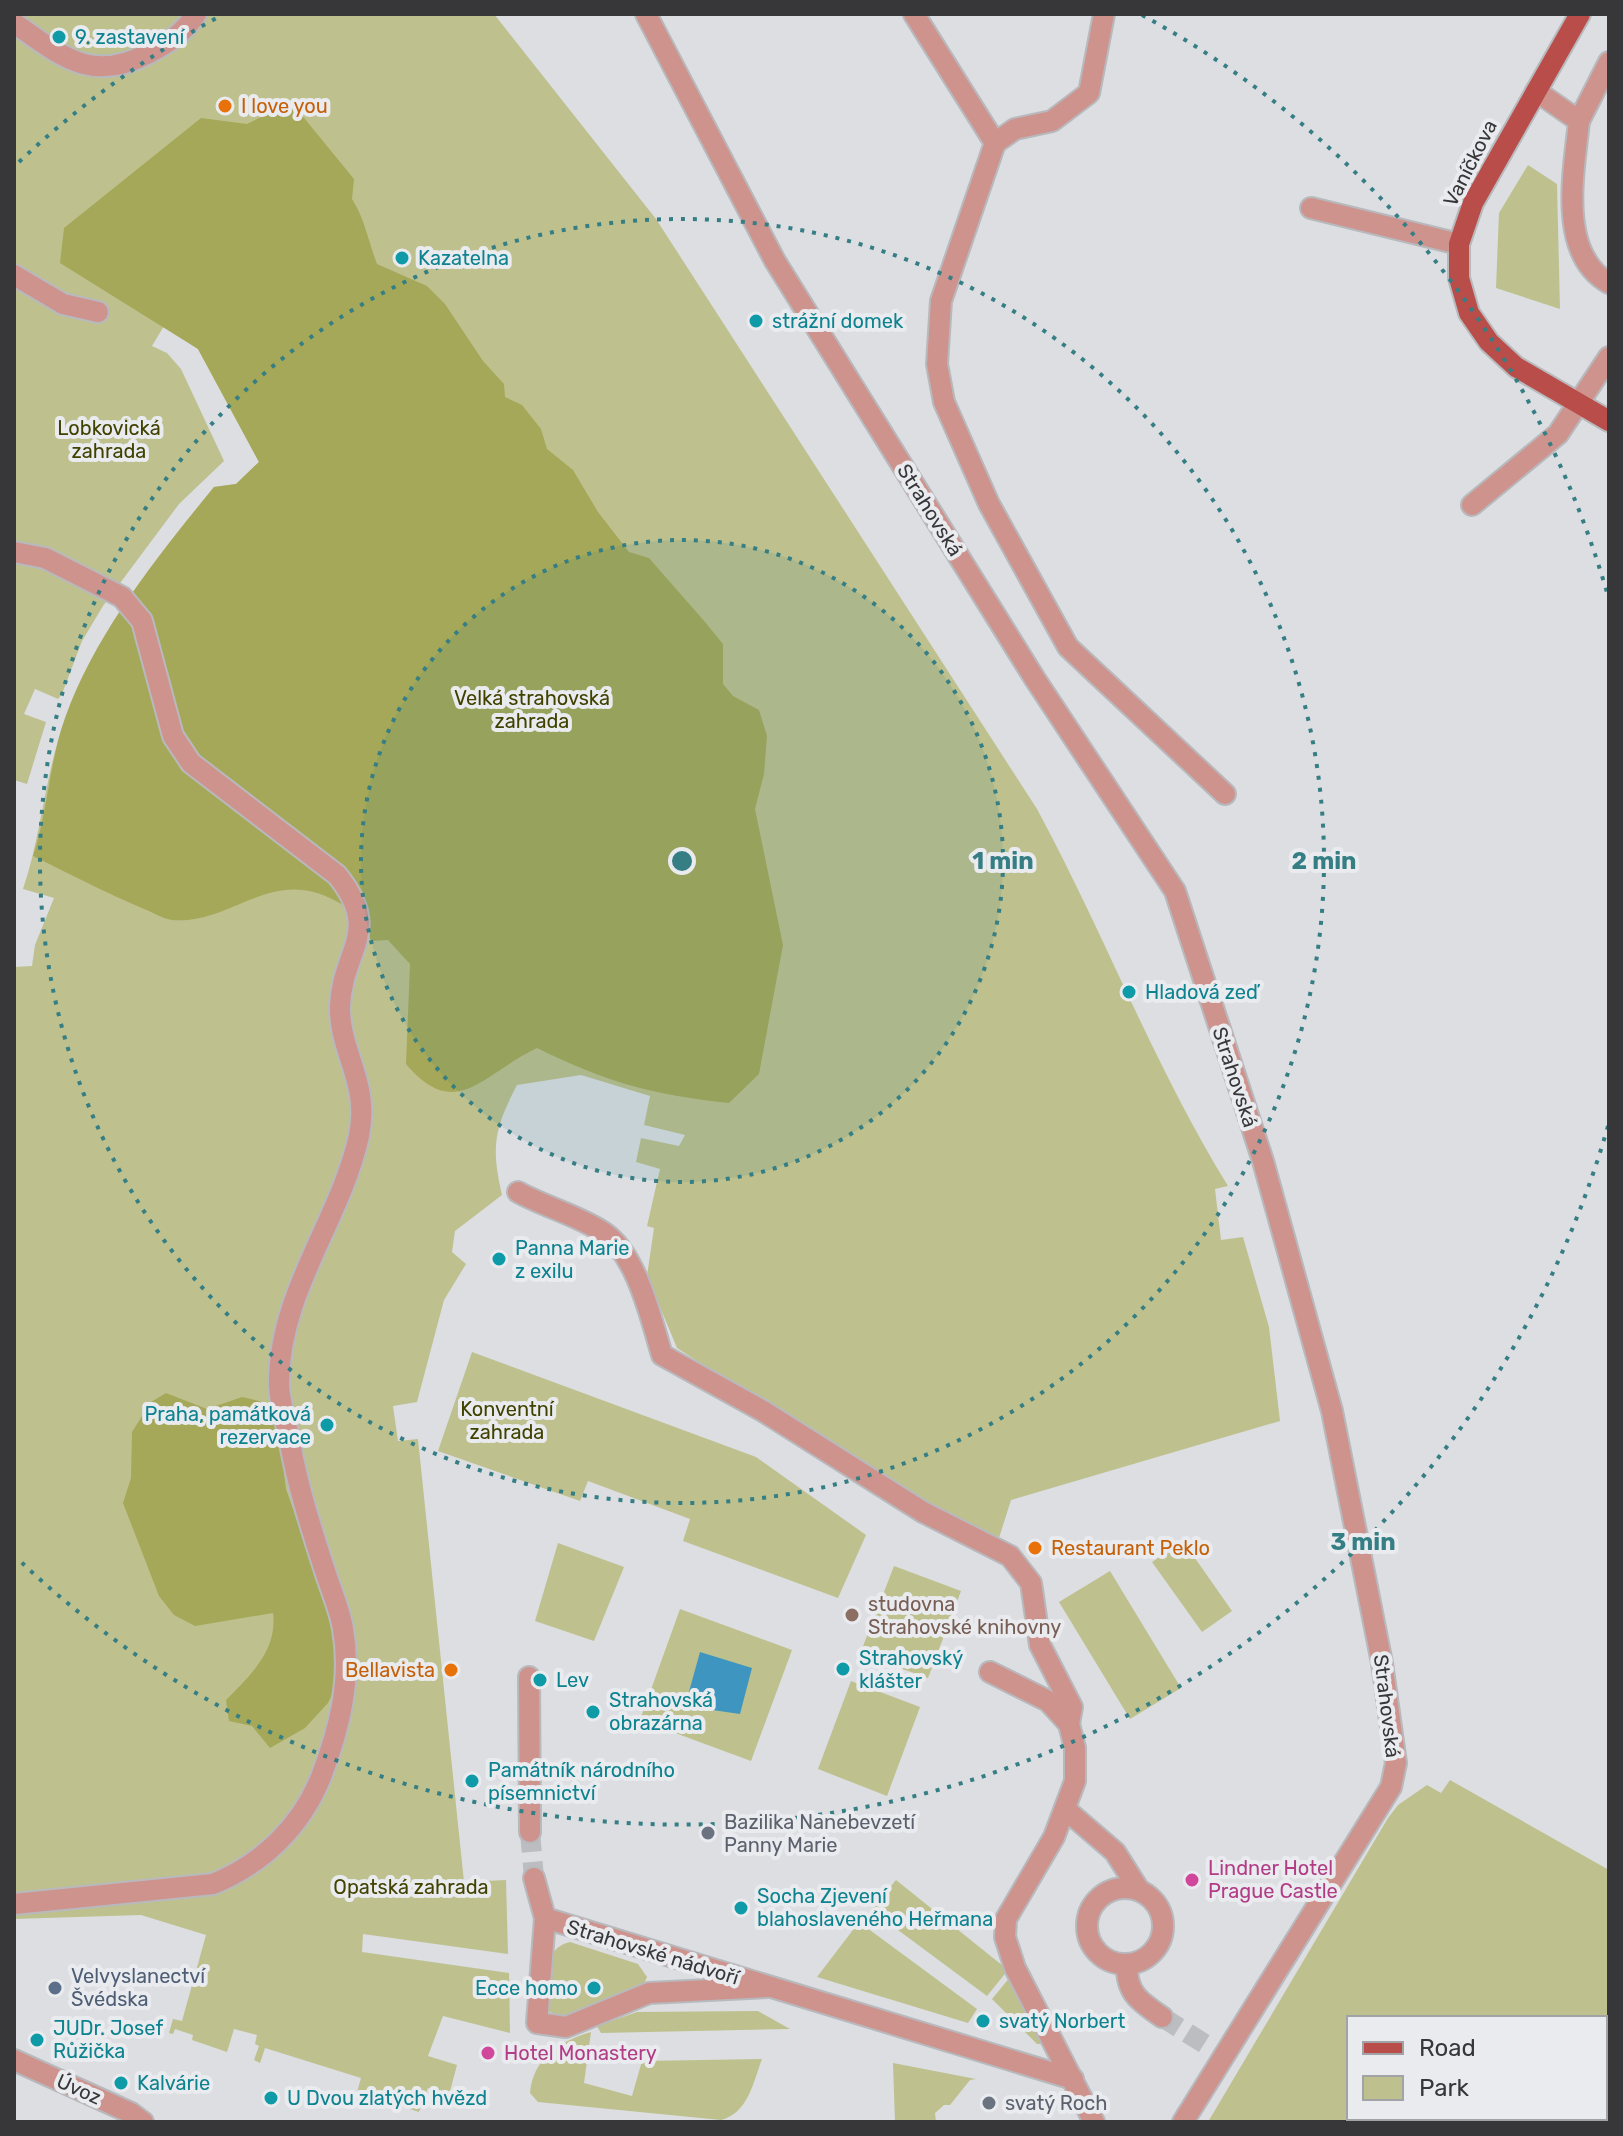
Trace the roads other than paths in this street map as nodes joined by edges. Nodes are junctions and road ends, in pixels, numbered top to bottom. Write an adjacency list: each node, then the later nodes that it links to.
1 (196, 14): 6 (street)
2 (646, 14): 36 (street, Strahovská)
3 (914, 14): 10 (street)
4 (1104, 14): 10 (street)
5 (1580, 14): 8 (main road, Vaníčkova)
6 (14, 23)
7 (1609, 62): 9 (street)
8 (1536, 91): 9 (street); 12 (main road, Vaníčkova)
9 (1579, 121): 14 (street)
10 (995, 143): 21 (street)
11 (1311, 208): 12 (street)
12 (1459, 244): 17 (main road, Vaníčkova)
13 (14, 275): 15 (street)
14 (1609, 283)
15 (98, 312)
16 (1609, 357): 17 (street)
17 (1576, 403): 18 (main road, Vaníčkova); 19 (street)
18 (1609, 421)
19 (1472, 505)
20 (14, 552): 30 (street)
21 (1225, 794)
22 (518, 1192): 25 (street)
23 (990, 1672): 25 (street)
24 (529, 1677): 27 (street)
25 (1069, 1724): 26 (street)
26 (1065, 1809): 29 (street); 38 (street)
27 (530, 1832)
28 (534, 1878): 31 (street)
29 (1139, 1890): 32 (street); 32 (street)
30 (14, 1904)
31 (545, 1918): 33 (street, Strahovské nádvoří); 33 (street, Strahovské nádvoří)
32 (1127, 1965): 34 (street)
33 (768, 1987): 38 (street, Strahovské nádvoří)
34 (1162, 2017)
35 (1208, 2046): 36 (street)
36 (1226, 2057): 41 (street, Strahovská)
37 (14, 2060): 39 (street, Úvoz)
38 (1073, 2079): 40 (street)
39 (143, 2122)
40 (1094, 2122)
41 (1183, 2122)

